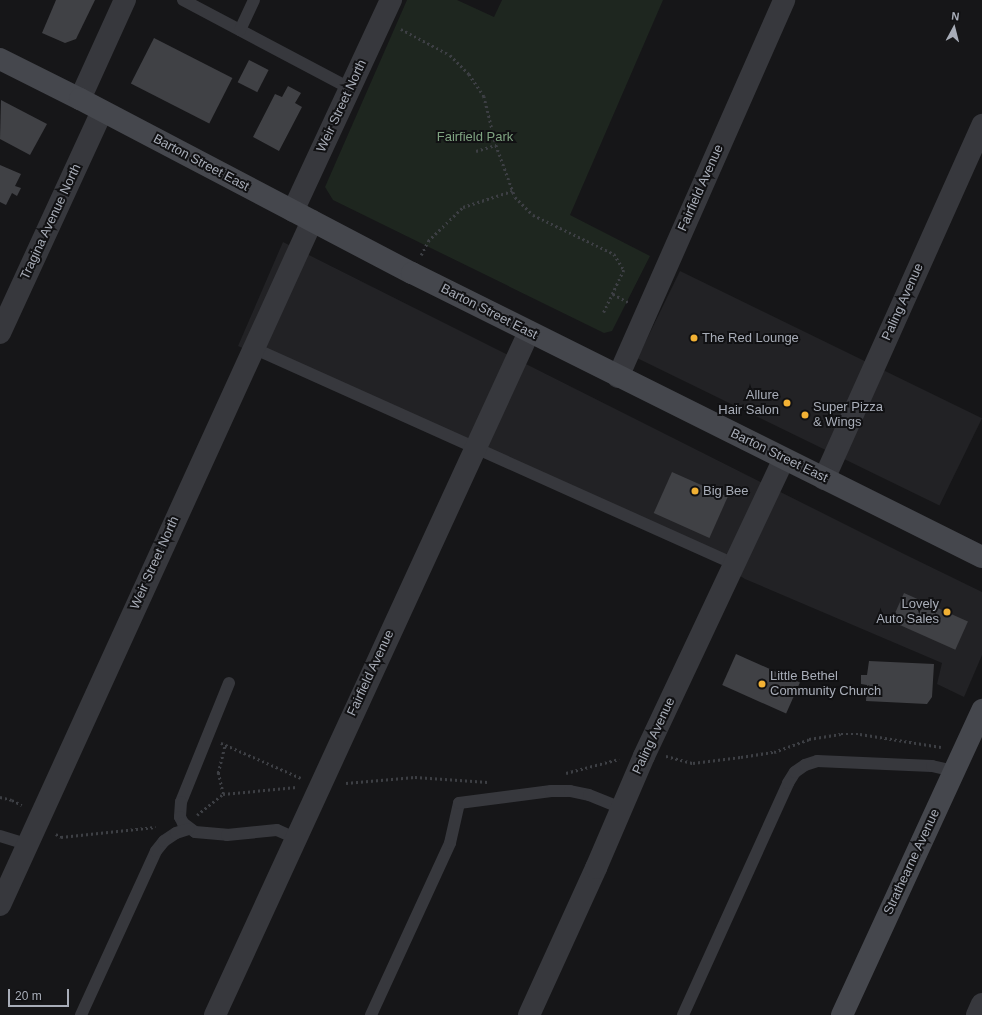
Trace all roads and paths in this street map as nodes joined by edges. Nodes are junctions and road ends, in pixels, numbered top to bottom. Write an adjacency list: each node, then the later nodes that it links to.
1 (125, 0): 10 (street)
2 (183, 0): 7 (lane)
3 (254, 0): 7 (lane)
4 (391, 0): 6 (street, Weir Street North)
5 (784, 0): 23 (street, Fairfield Avenue)
6 (382, 20): 9 (street, Weir Street North); 13 (path)
7 (240, 30): 9 (lane)
8 (0, 59): 10 (main road, Barton Street East)
9 (350, 89): 16 (street, Weir Street North)
10 (80, 99): 11 (main road, Barton Street East)
11 (102, 111): 16 (main road, Barton Street East); 21 (street, Tragina Avenue North)
12 (982, 126): 26 (street, Paling Avenue)
13 (496, 145): 14 (path); 15 (path)
14 (476, 151)
15 (512, 191): 18 (path); 19 (path)
16 (293, 211): 17 (main road, Barton Street East)
17 (312, 221): 18 (main road, Barton Street East); 22 (street, Weir Street North)
18 (412, 273): 20 (main road, Barton Street East)
19 (604, 312)
20 (529, 332): 23 (main road, Barton Street East); 24 (street, Fairfield Avenue)
21 (0, 333)
22 (254, 348): 24 (lane); 41 (street, Weir Street North)
23 (618, 377): 25 (main road, Barton Street East)
24 (476, 448): 28 (lane); 37 (street, Fairfield Avenue)
25 (784, 459): 26 (main road, Barton Street East); 28 (street, Paling Avenue)
26 (824, 479): 27 (main road, Barton Street East)
27 (982, 557)
28 (734, 564): 33 (street, Paling Avenue)
29 (229, 683): 31 (lane)
30 (982, 710): 34 (main road, Strathearne Avenue)
31 (208, 738): 32 (path); 42 (lane)
32 (225, 744): 37 (path); 38 (path)
33 (644, 756): 34 (path); 35 (path); 40 (street, Paling Avenue)
34 (958, 762): 52 (lane); 53 (main road, Strathearne Avenue)
35 (562, 775)
36 (494, 782): 37 (path)
37 (319, 786): 38 (path); 44 (street, Fairfield Avenue)
38 (223, 794): 42 (path)
39 (0, 797): 41 (path)
40 (622, 808): 50 (lane); 51 (street, Paling Avenue)
41 (37, 822): 42 (path); 45 (street, Weir Street North)
42 (186, 826): 44 (lane); 48 (lane)
43 (0, 836): 45 (lane)
44 (295, 838): 49 (street, Fairfield Avenue)
45 (27, 844): 46 (street, Weir Street North)
46 (0, 905)
47 (982, 1004): 54 (street)
48 (81, 1015)
49 (215, 1015)
50 (371, 1015)
51 (529, 1015)
52 (683, 1015)
53 (842, 1015)
54 (977, 1015)

